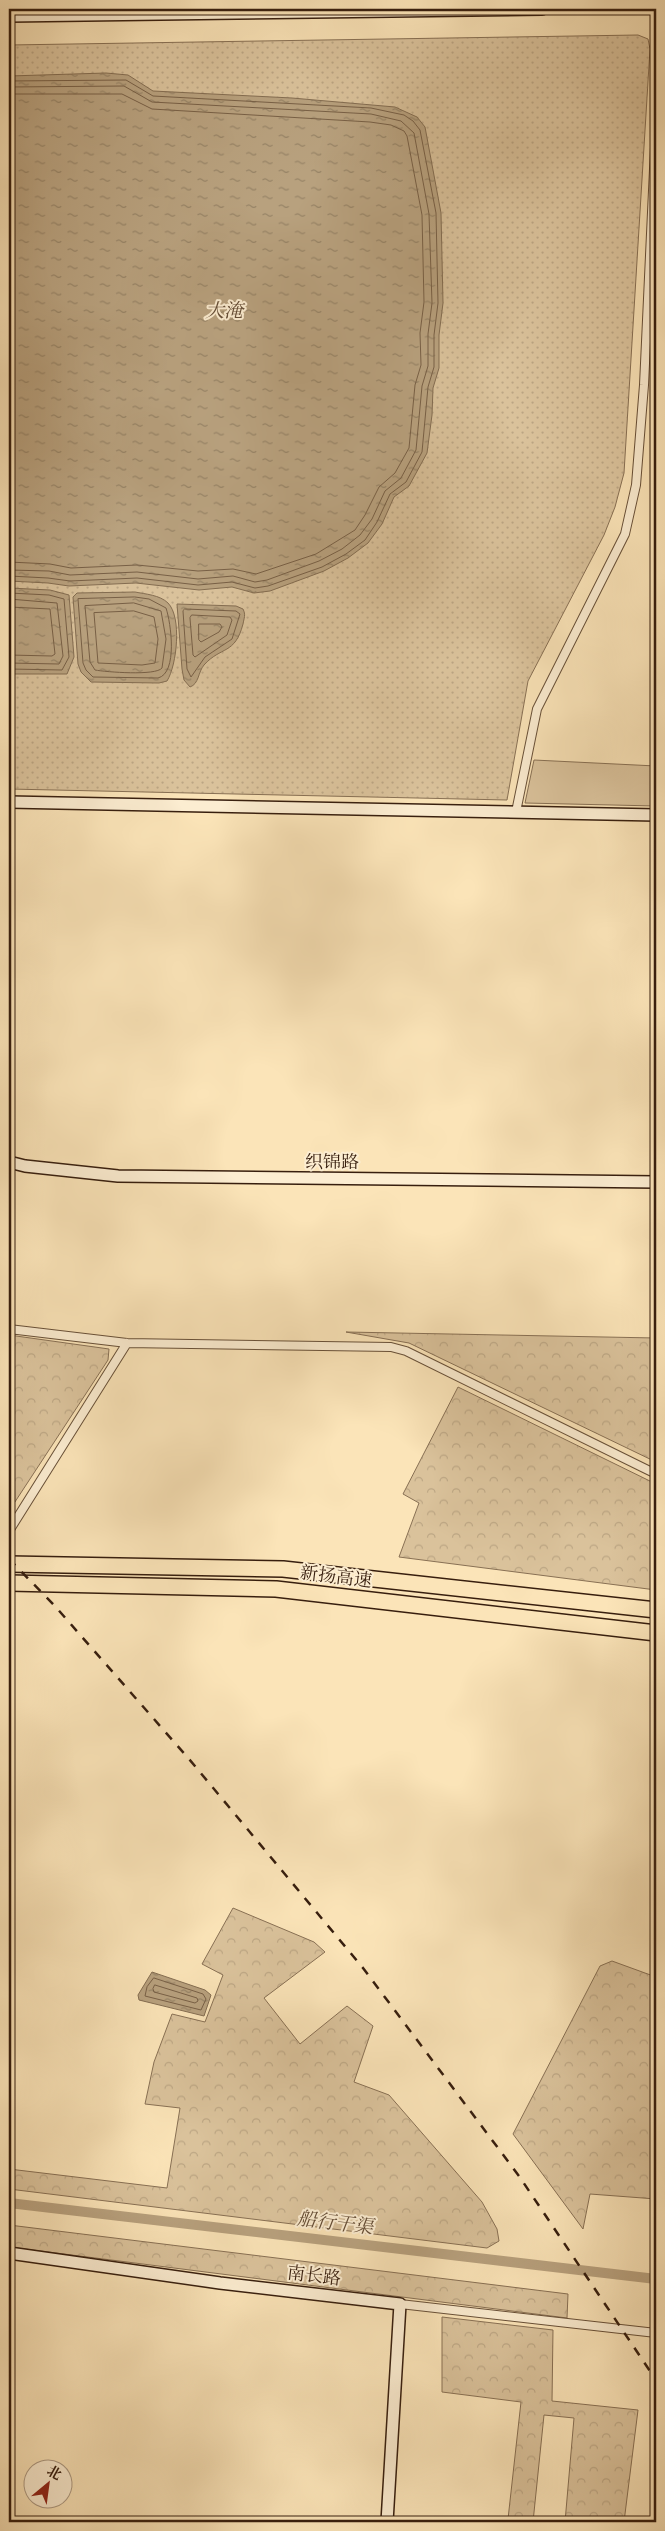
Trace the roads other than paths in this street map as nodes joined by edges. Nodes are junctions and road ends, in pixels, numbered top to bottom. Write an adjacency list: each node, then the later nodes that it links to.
1 (542, 9): 2 (street)
2 (9, 16)
3 (656, 126): 5 (street)
4 (9, 802): 5 (street)
5 (516, 812): 6 (street)
6 (656, 815)
7 (9, 1162): 8 (street, 织锦路)
8 (656, 1182)
9 (9, 1329): 10 (street)
10 (127, 1343): 11 (street); 12 (street)
11 (656, 1474)
12 (9, 1531)
13 (9, 1564): 15 (highway, 新扬高速)
14 (9, 1583): 16 (highway, 新扬高速)
15 (656, 1610)
16 (656, 1633)
17 (9, 2253): 18 (street, 南长路)
18 (400, 2304): 19 (street); 20 (street)
19 (656, 2333)
20 (387, 2522)

